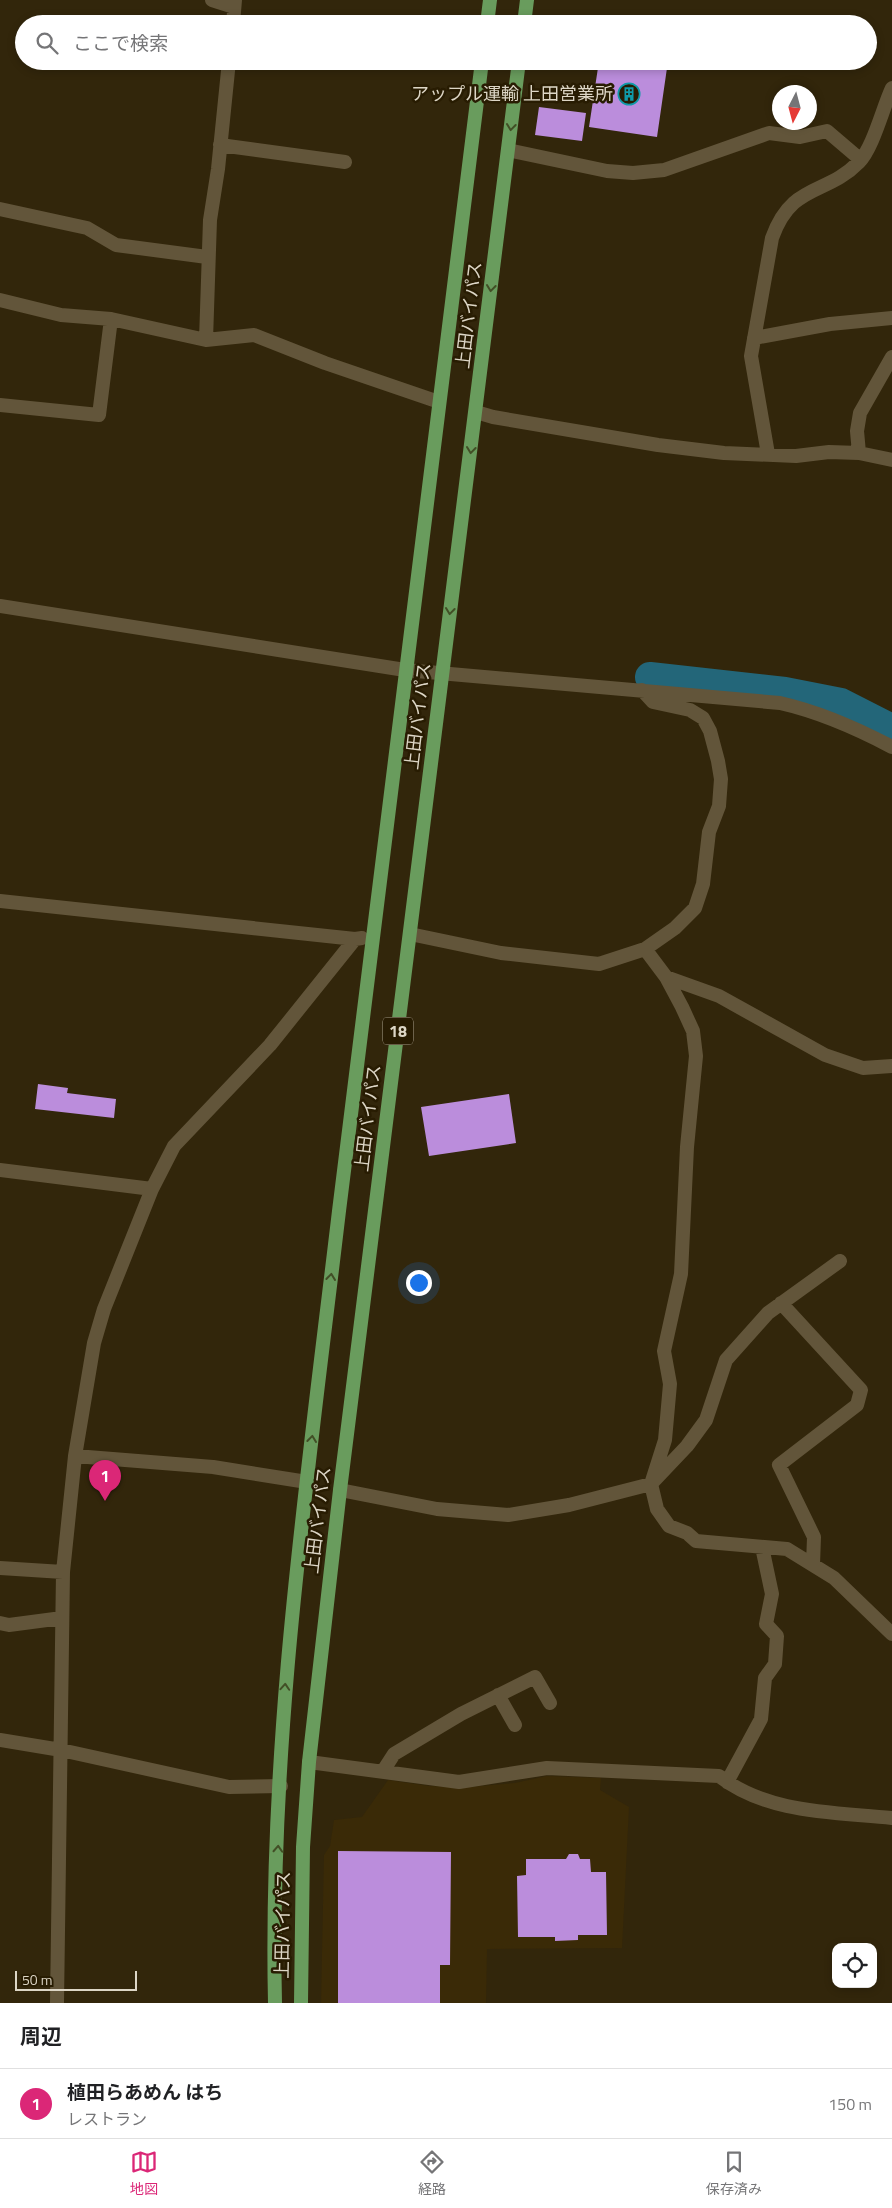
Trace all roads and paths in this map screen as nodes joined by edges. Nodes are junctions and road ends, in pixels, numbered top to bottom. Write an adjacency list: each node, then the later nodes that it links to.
1 (212, 0): 4 (street)
2 (490, 0): 5 (highway)
3 (527, 0): 6 (highway)
4 (234, 3)
5 (488, 15)
6 (525, 15)
7 (229, 70): 11 (street)
8 (481, 70): 23 (highway, 上田バイパス / 18)
9 (518, 70): 12 (highway, 上田バイパス / 18, one-way to 12)
10 (892, 88): 13 (street)
11 (220, 145): 14 (street); 16 (street)
12 (508, 150): 13 (street); 25 (highway, 上田バイパス / 18, one-way to 25)
13 (861, 160): 20 (street)
14 (345, 162)
15 (0, 209): 16 (street)
16 (207, 257): 21 (street)
17 (0, 300): 19 (street)
18 (892, 318): 20 (street)
19 (111, 319): 21 (street); 24 (street)
20 (754, 338): 27 (street)
21 (206, 340): 23 (street)
22 (892, 357): 26 (street)
23 (439, 402): 30 (highway, 上田バイパス / 18)
24 (0, 404)
25 (476, 412): 27 (street); 31 (highway, 上田バイパス / 18, one-way to 31)
26 (859, 453): 27 (street); 28 (street)
27 (768, 454)
28 (892, 460)
29 (0, 606): 30 (street)
30 (405, 670): 31 (street); 36 (highway, 上田バイパス / 18)
31 (442, 673): 32 (street); 35 (highway, 上田バイパス / 18)
32 (642, 690): 33 (street); 38 (street)
33 (892, 747)
34 (0, 901): 37 (street)
35 (410, 934): 38 (street); 48 (highway, 上田バイパス / 18)
36 (371, 936): 37 (street); 46 (highway, 上田バイパス / 18, one-way to 36)
37 (355, 939): 42 (street)
38 (645, 949): 39 (street)
39 (666, 977): 40 (street); 47 (street)
40 (892, 1066)
41 (0, 1170): 42 (street)
42 (152, 1189): 45 (street)
43 (840, 1261): 44 (street)
44 (781, 1303): 47 (street); 50 (street)
45 (75, 1456): 46 (street); 52 (street)
46 (307, 1482): 64 (highway, 上田バイパス / 18, one-way to 46)
47 (651, 1484): 48 (street); 49 (street)
48 (340, 1490): 61 (highway, 上田バイパス / 18)
49 (762, 1547): 50 (street); 63 (street)
50 (813, 1565): 55 (street)
51 (0, 1568): 52 (street)
52 (63, 1572): 53 (street)
53 (62, 1618): 54 (street); 60 (street)
54 (0, 1623)
55 (892, 1634)
56 (498, 1695): 57 (street); 58 (street); 62 (street)
57 (550, 1703)
58 (515, 1725)
59 (0, 1740): 60 (street)
60 (61, 1750): 64 (street); 66 (street)
61 (309, 1762): 62 (street); 68 (highway, 上田バイパス / 18)
62 (383, 1771): 63 (street)
63 (727, 1782): 65 (street)
64 (280, 1786): 67 (highway, 上田バイパス / 18, one-way to 64)
65 (892, 1818)
66 (58, 2003)
67 (275, 2003)
68 (301, 2003)

